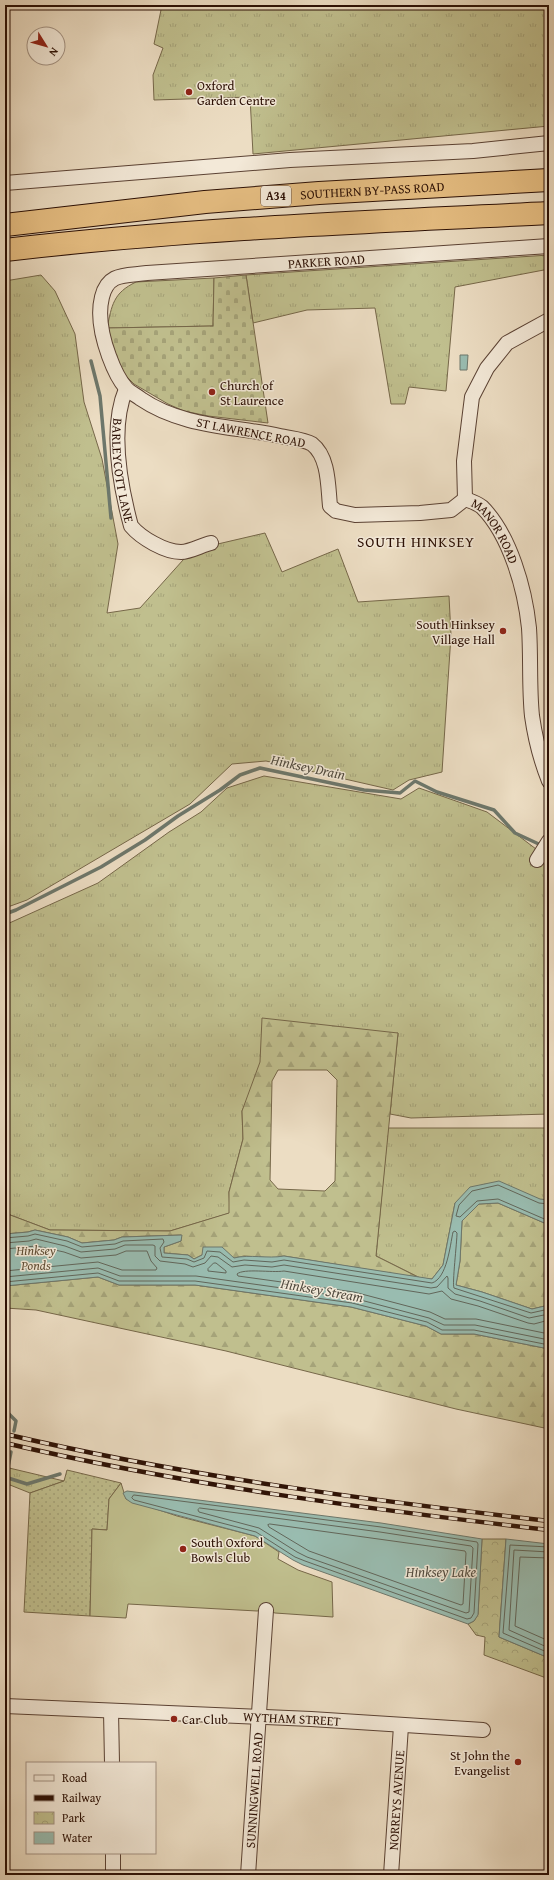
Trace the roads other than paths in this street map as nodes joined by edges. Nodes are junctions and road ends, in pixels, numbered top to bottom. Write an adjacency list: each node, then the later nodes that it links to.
1 (549, 144): 3 (street)
2 (549, 180): 5 (highway, SOUTHERN BY-PASS ROAD / A34)
3 (5, 183)
4 (549, 213): 7 (highway)
5 (5, 225)
6 (549, 246): 8 (street, PARKER ROAD)
7 (5, 250)
8 (106, 284): 10 (street, ST LAWRENCE ROAD)
9 (549, 320): 11 (street, MANOR ROAD)
10 (126, 389): 11 (street, ST LAWRENCE ROAD); 12 (street, BARLEYCOTT LANE)
11 (465, 499): 13 (street, MANOR ROAD)
12 (211, 543)
13 (549, 781)
14 (266, 1610): 17 (street, SUNNINGWELL ROAD)
15 (5, 1706): 16 (street, WYTHAM STREET)
16 (112, 1711): 17 (street, WYTHAM STREET); 20 (street)
17 (259, 1717): 18 (street, WYTHAM STREET); 23 (street, SUNNINGWELL ROAD)
18 (401, 1726): 19 (street, WYTHAM STREET); 24 (street, NORREYS AVENUE)
19 (483, 1730)
20 (112, 1762)
21 (113, 1854): 22 (street)
22 (113, 1875)
23 (248, 1875)
24 (391, 1875)

